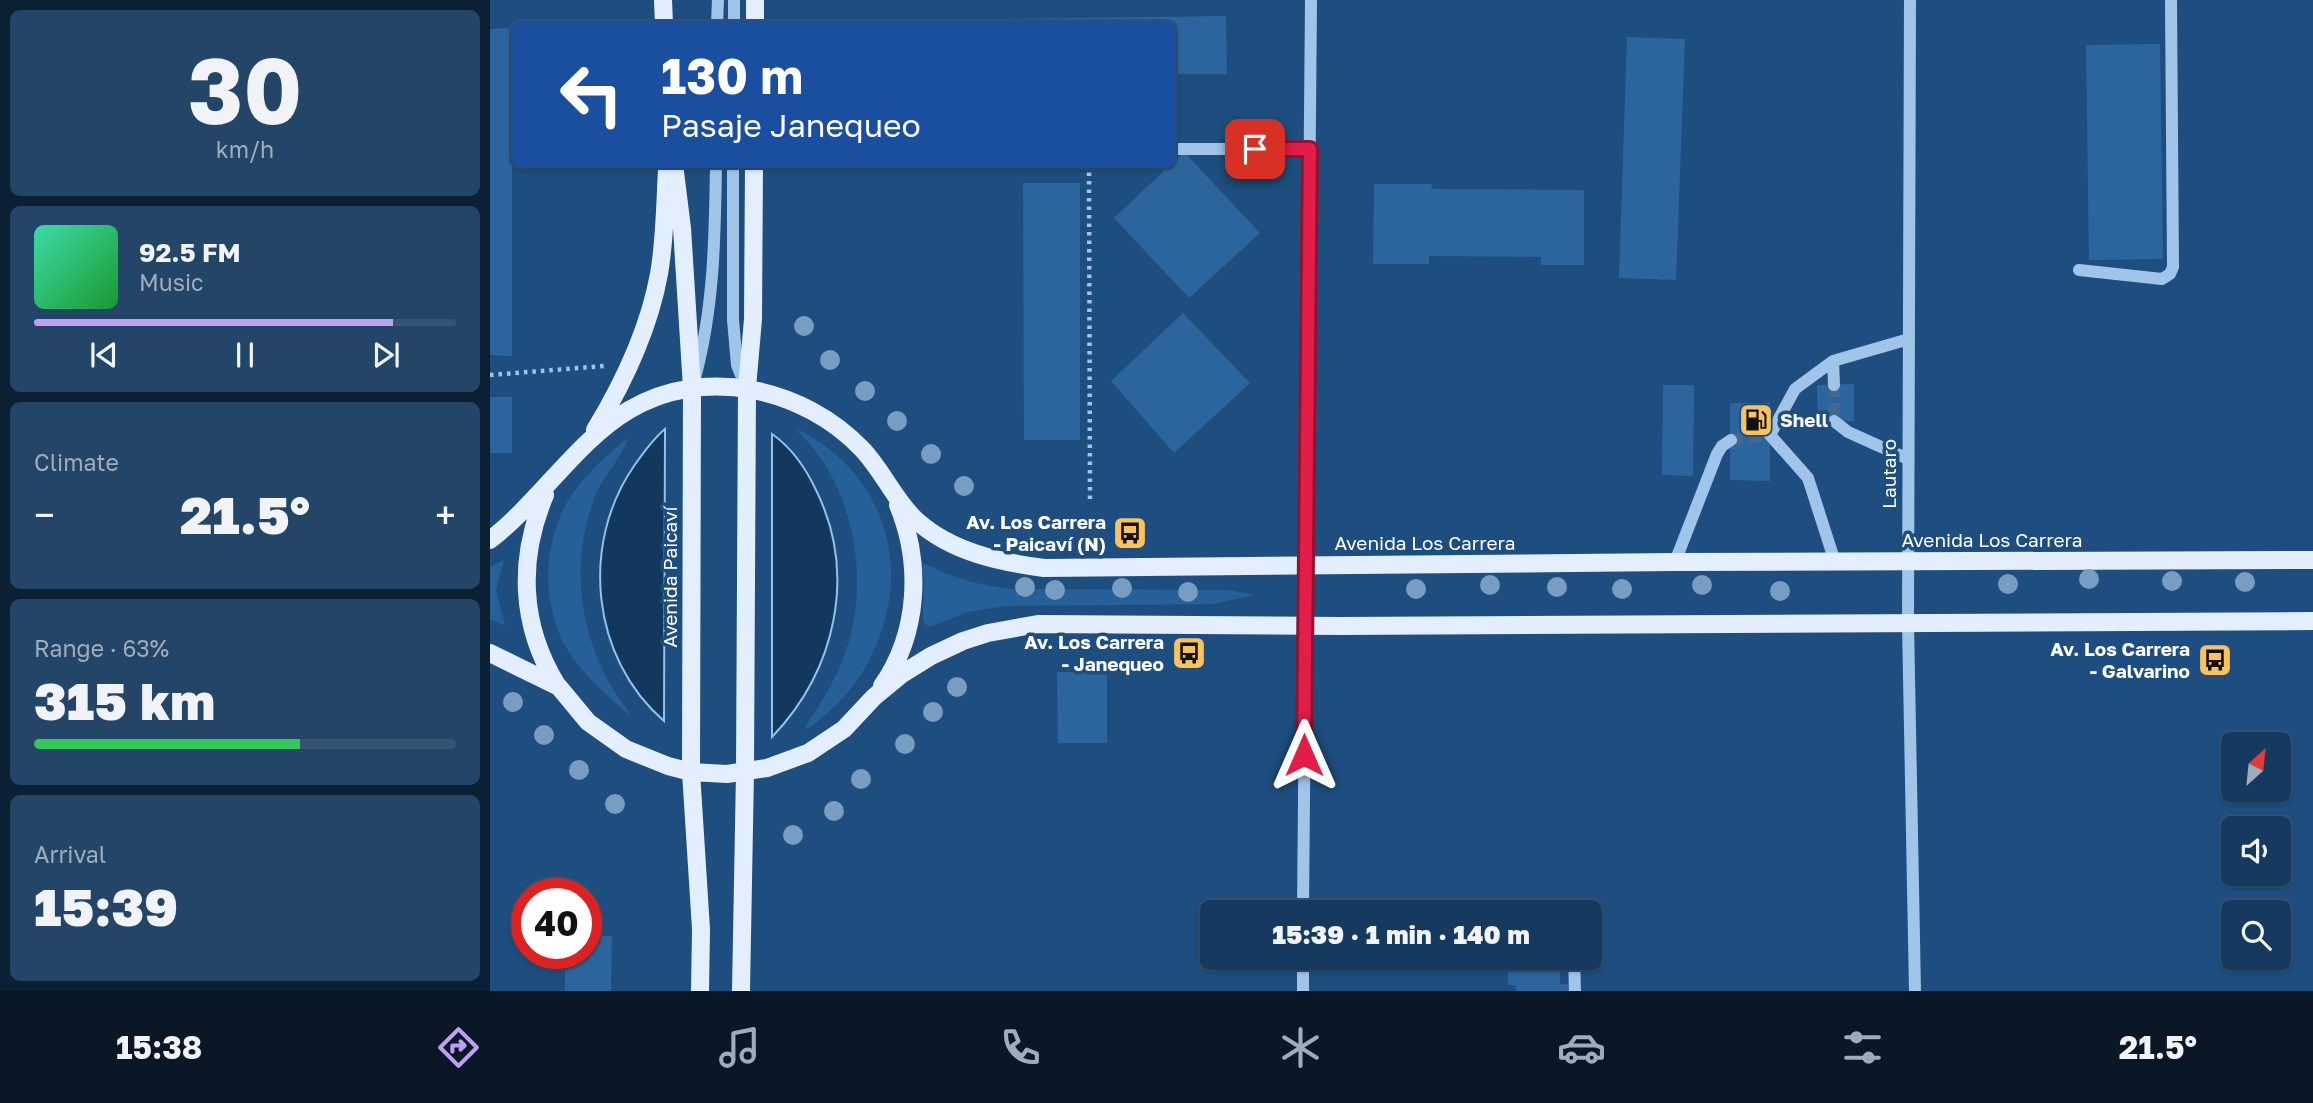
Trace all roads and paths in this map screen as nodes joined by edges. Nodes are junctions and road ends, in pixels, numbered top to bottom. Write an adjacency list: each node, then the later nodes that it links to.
1 (663, 0): 8 (main road)
2 (718, 0): 9 (street)
3 (734, 0): 10 (street)
4 (755, 0): 11 (main road)
5 (1311, 0): 13 (street)
6 (1910, 0): 21 (street, Lautaro)
7 (2171, 0): 20 (street)
8 (664, 21)
9 (717, 21)
10 (734, 21)
11 (755, 21)
12 (1176, 149): 13 (street)
13 (1310, 149): 40 (street)
14 (667, 168): 22 (main road)
15 (674, 168): 26 (main road, Avenida Paicaví)
16 (716, 168): 26 (street)
17 (733, 168): 27 (street)
18 (754, 168): 27 (main road)
19 (1089, 168): 34 (path)
20 (2079, 270)
21 (1909, 339): 23 (street); 31 (street, Lautaro)
22 (632, 361): 24 (path); 30 (main road)
23 (1833, 361): 25 (street); 38 (street)
24 (490, 375)
25 (1834, 385)
26 (692, 388): 27 (main road, Avenida Los Carrera); 30 (main road, Avenida Los Carrera); 47 (main road, Avenida Paicaví)
27 (747, 388): 33 (main road, Avenida Los Carrera); 48 (main road)
28 (1835, 421): 31 (street)
29 (1731, 440): 37 (street)
30 (586, 445): 32 (main road, Avenida Los Carrera)
31 (1908, 459): 39 (street, Lautaro)
32 (551, 482): 35 (main road, Avenida Los Carrera); 45 (main road)
33 (887, 482): 40 (main road, Avenida Los Carrera); 46 (main road)
34 (1090, 500)
35 (490, 540)
36 (2313, 559): 39 (main road, Avenida Los Carrera)
37 (1675, 562): 38 (main road, Avenida Los Carrera); 40 (main road, Avenida Los Carrera)
38 (1835, 562): 39 (main road, Avenida Los Carrera)
39 (1908, 562): 42 (street, Lautaro)
40 (1305, 565): 43 (street)
41 (2313, 621): 42 (main road)
42 (1908, 623): 43 (main road); 56 (street, Lautaro)
43 (1305, 626): 46 (main road); 49 (street)
44 (490, 653): 45 (main road)
45 (559, 687): 47 (main road)
46 (874, 697): 48 (main road)
47 (691, 772): 48 (main road); 52 (main road, Avenida Paicaví)
48 (746, 772): 53 (main road)
49 (1303, 900)
50 (1303, 970): 54 (street)
51 (1574, 970): 55 (street)
52 (701, 991)
53 (741, 991)
54 (1303, 991)
55 (1575, 991)
56 (1915, 991)

